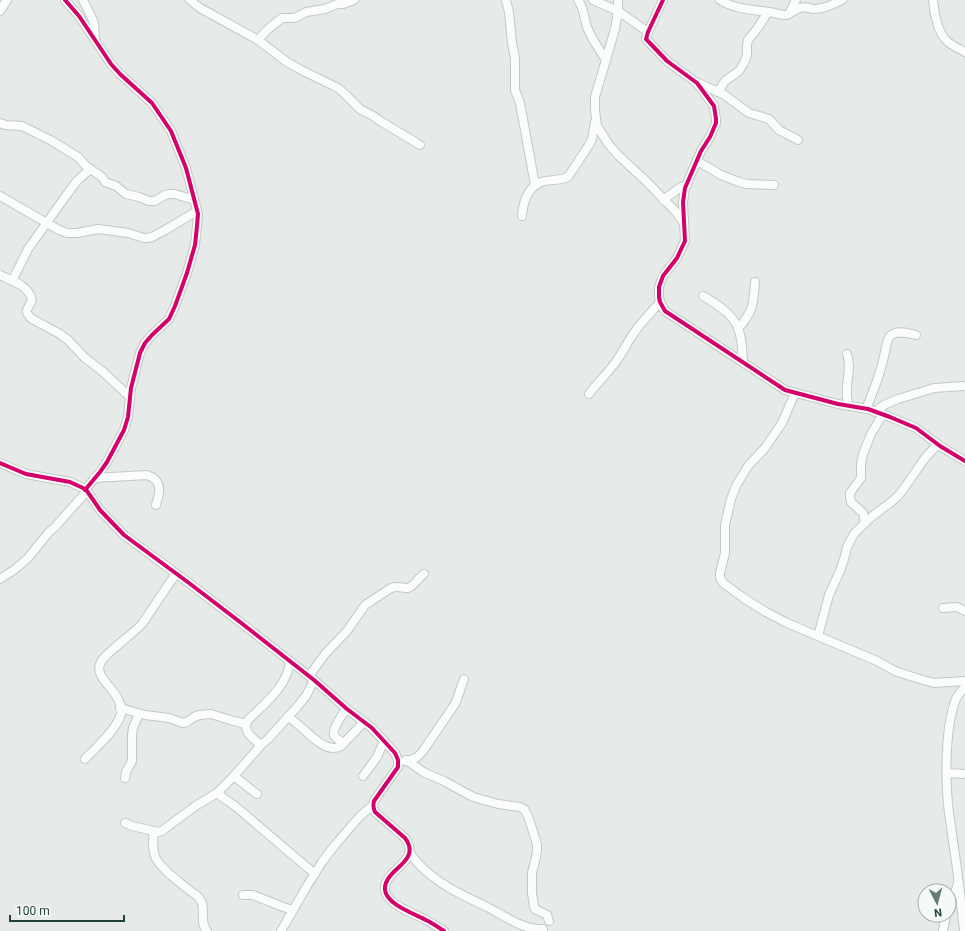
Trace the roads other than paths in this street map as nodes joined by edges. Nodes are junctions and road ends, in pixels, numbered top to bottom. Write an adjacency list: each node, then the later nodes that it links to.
1 (8, 0): 15 (street)
2 (65, 0): 20 (street)
3 (83, 0): 20 (street)
4 (190, 0): 21 (street)
5 (354, 0): 21 (street)
6 (506, 0): 32 (street)
7 (578, 0): 23 (street)
8 (593, 0): 16 (street)
9 (618, 0): 16 (street)
10 (663, 0): 19 (street)
11 (720, 0): 17 (street)
12 (796, 0): 18 (street)
13 (842, 0): 18 (street)
14 (933, 0): 22 (street)
15 (0, 11)
16 (618, 11): 19 (street); 23 (street)
17 (768, 12): 18 (street); 25 (street)
18 (789, 14)
19 (648, 32): 24 (street)
20 (95, 40): 36 (street)
21 (258, 40): 29 (street)
22 (965, 52)
23 (606, 60): 26 (street)
24 (697, 83): 25 (street); 30 (street)
25 (718, 92): 28 (street)
26 (596, 118): 32 (street); 37 (street)
27 (0, 123): 31 (street)
28 (798, 140)
29 (420, 144)
30 (697, 161): 33 (street); 34 (street)
31 (90, 168): 36 (street); 40 (street)
32 (535, 185): 39 (street)
33 (687, 185): 37 (street); 41 (street)
34 (774, 185)
35 (0, 196): 40 (street)
36 (194, 200): 38 (street)
37 (663, 200): 41 (street)
38 (197, 211): 40 (street); 54 (street)
39 (522, 216)
40 (47, 223): 43 (street)
41 (684, 224): 46 (street)
42 (0, 275): 43 (street)
43 (12, 281): 54 (street)
44 (755, 282): 47 (street)
45 (703, 296): 47 (street)
46 (660, 302): 50 (street); 53 (street)
47 (738, 329): 50 (street)
48 (916, 335): 56 (street)
49 (847, 354): 55 (street)
50 (743, 362): 52 (street)
51 (965, 386): 57 (street)
52 (796, 393): 55 (street); 70 (street)
53 (589, 394)
54 (130, 397): 61 (street)
55 (848, 405): 56 (street)
56 (866, 409): 57 (street)
57 (879, 413): 58 (street); 64 (street)
58 (938, 444): 59 (street); 64 (street)
59 (965, 461)
60 (0, 464): 62 (street)
61 (94, 478): 62 (street); 63 (street)
62 (86, 490): 65 (street); 67 (street)
63 (156, 505)
64 (865, 523): 70 (street)
65 (176, 574): 71 (street); 76 (street)
66 (424, 574): 72 (street)
67 (0, 578)
68 (943, 608): 69 (street)
69 (965, 611)
70 (818, 636): 74 (street)
71 (290, 661): 72 (street); 81 (street)
72 (311, 678): 77 (street); 79 (street)
73 (464, 679): 86 (street)
74 (965, 681)
75 (965, 687): 87 (street)
76 (120, 708): 78 (street); 85 (street)
77 (347, 709): 80 (street); 83 (street)
78 (139, 714): 81 (street); 91 (street)
79 (288, 716): 83 (street); 84 (street)
80 (364, 722): 82 (street); 83 (street)
81 (246, 724): 84 (street)
82 (384, 741): 86 (street); 90 (street)
83 (344, 743)
84 (261, 745): 89 (street)
85 (85, 759)
86 (402, 761): 94 (street); 104 (street)
87 (947, 773): 88 (street); 99 (street)
88 (965, 774)
89 (234, 776): 92 (street); 93 (street)
90 (363, 776)
91 (125, 778)
92 (217, 793): 96 (street); 98 (street)
93 (258, 794)
94 (373, 805): 97 (street); 98 (street)
95 (125, 823): 96 (street)
96 (154, 831): 106 (street)
97 (410, 853): 105 (street); 108 (street)
98 (315, 874): 102 (street)
99 (958, 880): 100 (street); 103 (street)
100 (957, 884)
101 (243, 894): 102 (street)
102 (294, 910): 107 (street)
103 (964, 917): 109 (street)
104 (549, 921)
105 (543, 929)
106 (208, 931)
107 (282, 931)
108 (444, 931)
109 (964, 931)

